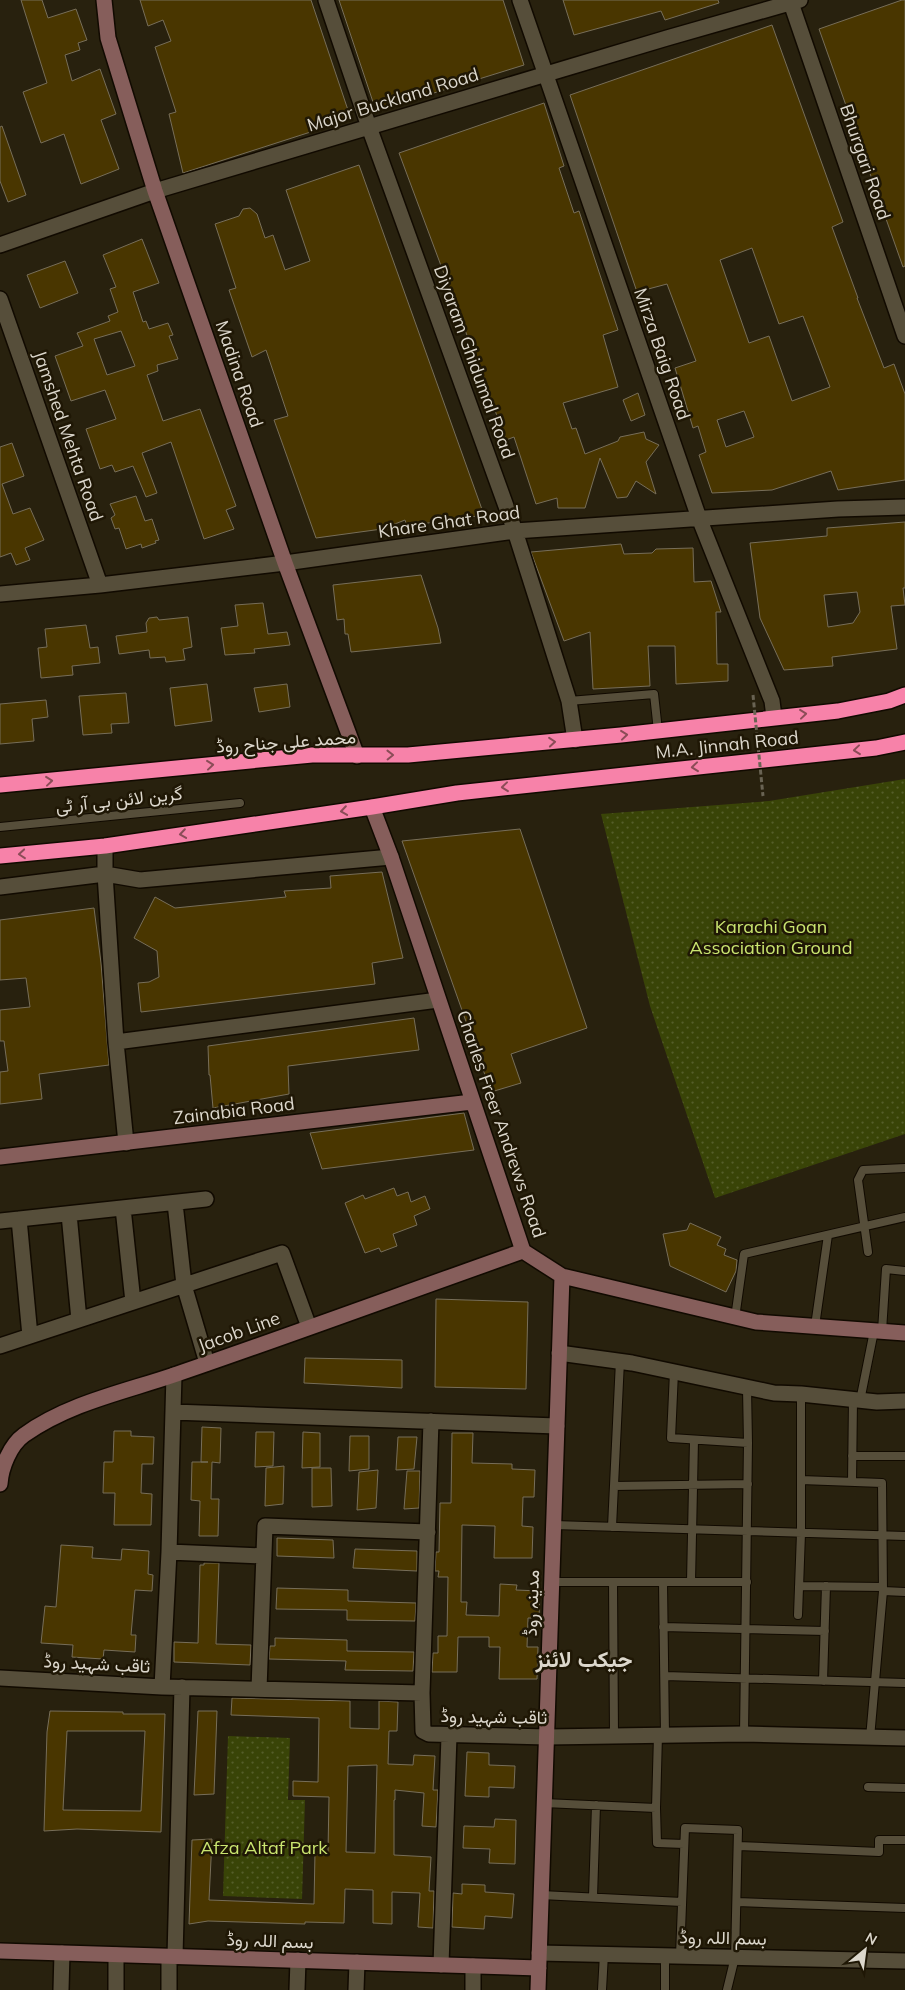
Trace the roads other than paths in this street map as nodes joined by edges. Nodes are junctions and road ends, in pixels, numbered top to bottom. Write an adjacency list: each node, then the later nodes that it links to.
1 (104, 0): 7 (street, Madina Road)
2 (326, 0): 6 (street, Diyaram Ghidumal Road)
3 (520, 0): 5 (street, Mirza Baig Road)
4 (794, 1): 5 (street, Major Buckland Road); 10 (street, Bhurgari Road)
5 (546, 74): 6 (street, Major Buckland Road); 12 (street, Mirza Baig Road)
6 (369, 127): 7 (street, Major Buckland Road); 13 (street, Diyaram Ghidumal Road)
7 (155, 191): 8 (street, Major Buckland Road); 14 (street, Madina Road)
8 (0, 246)
9 (0, 299): 15 (street, Jamshed Mehta Road)
10 (905, 336)
11 (905, 506): 12 (street, Khare Ghat Road)
12 (699, 518): 13 (street, Khare Ghat Road); 19 (street, Mirza Baig Road)
13 (515, 531): 14 (street, Khare Ghat Road); 18 (street, Diyaram Ghidumal Road)
14 (284, 563): 15 (street, Khare Ghat Road); 23 (street, Madina Road)
15 (100, 585): 16 (street, Khare Ghat Road)
16 (0, 594)
17 (905, 695): 19 (highway, M.A. Jinnah Road, one-way to 17)
18 (569, 701): 20 (lane); 21 (street, Diyaram Ghidumal Road)
19 (774, 718): 20 (highway, M.A. Jinnah Road)
20 (658, 731): 21 (highway, M.A. Jinnah Road, one-way to 20)
21 (575, 740): 23 (highway, محمد علی جناح روڈ, one-way to 21)
22 (905, 742): 26 (highway, M.A. Jinnah Road, one-way to 26)
23 (357, 756): 24 (highway, محمد علی جناح روڈ, one-way to 23)
24 (0, 785)
25 (240, 803): 27 (lane, گرین لائن بی آر ٹی)
26 (372, 807): 28 (highway, one-way to 28); 30 (street, Charles Freer Andrews Road)
27 (0, 827)
28 (105, 846): 29 (highway, one-way to 29); 31 (street)
29 (0, 856)
30 (391, 856): 31 (street); 33 (street, Charles Freer Andrews Road)
31 (105, 874): 32 (street); 34 (street)
32 (0, 887)
33 (438, 1000): 34 (street); 35 (street, Charles Freer Andrews Road)
34 (116, 1042): 36 (street)
35 (472, 1102): 36 (street, Zainabia Road); 48 (street, Charles Freer Andrews Road)
36 (126, 1143): 37 (street, Zainabia Road)
37 (0, 1158)
38 (905, 1168): 46 (lane)
39 (206, 1199): 40 (street)
40 (175, 1203): 41 (street); 52 (street)
41 (123, 1208): 42 (street); 53 (street)
42 (69, 1214): 44 (street); 55 (street)
43 (905, 1217): 46 (lane)
44 (19, 1219): 45 (street); 60 (street)
45 (0, 1221)
46 (864, 1227): 47 (lane); 49 (lane)
47 (828, 1235): 54 (lane); 56 (lane)
48 (523, 1251): 51 (street, Charles Freer Andrews Road); 57 (street, Jacob Line)
49 (868, 1252)
50 (905, 1271): 58 (lane)
51 (562, 1276): 54 (street, Charles Freer Andrews Road); 62 (street, مدینہ روڈ)
52 (184, 1285): 53 (street); 57 (street); 64 (street)
53 (133, 1302): 55 (street)
54 (735, 1318): 56 (street, Charles Freer Andrews Road)
55 (79, 1320): 60 (street)
56 (814, 1326): 58 (street, Charles Freer Andrews Road)
57 (309, 1327): 64 (street, Jacob Line)
58 (878, 1331): 59 (street, Charles Freer Andrews Road); 69 (lane)
59 (905, 1333)
60 (30, 1336): 61 (street)
61 (0, 1346)
62 (559, 1352): 63 (street); 73 (street, مدینہ روڈ)
63 (620, 1361): 65 (street); 83 (lane)
64 (206, 1363): 66 (street, Jacob Line)
65 (674, 1372): 67 (street); 74 (lane)
66 (174, 1375): 71 (street); 80 (street, Jacob Line)
67 (747, 1388): 68 (street); 75 (lane)
68 (801, 1394): 69 (street); 78 (lane)
69 (856, 1400): 70 (street); 76 (lane)
70 (905, 1401)
71 (173, 1412): 72 (street); 92 (street)
72 (432, 1421): 73 (street); 88 (street)
73 (557, 1426): 84 (street, مدینہ روڈ)
74 (694, 1440): 75 (lane); 81 (lane)
75 (748, 1442): 82 (lane)
76 (852, 1456): 77 (lane); 79 (lane)
77 (905, 1456)
78 (801, 1480): 79 (lane); 89 (lane)
79 (852, 1482): 90 (lane)
80 (0, 1484)
81 (693, 1484): 82 (lane); 83 (lane); 86 (lane)
82 (748, 1484): 87 (lane)
83 (614, 1486): 85 (lane)
84 (554, 1525): 85 (lane); 94 (street, مدینہ روڈ)
85 (612, 1527): 86 (lane)
86 (692, 1529): 87 (lane); 97 (lane)
87 (747, 1531): 89 (lane); 98 (lane)
88 (428, 1532): 93 (street); 116 (street)
89 (801, 1533): 90 (lane); 99 (lane)
90 (882, 1536): 91 (lane); 101 (lane)
91 (905, 1536)
92 (169, 1552): 93 (street); 113 (street)
93 (264, 1556): 115 (street)
94 (552, 1582): 95 (lane); 120 (street, مدینہ روڈ)
95 (613, 1582): 96 (lane); 121 (lane)
96 (663, 1582): 97 (lane); 104 (lane)
97 (691, 1582): 98 (lane)
98 (747, 1582): 105 (lane)
99 (799, 1586): 100 (lane); 103 (lane)
100 (826, 1586): 101 (lane); 106 (lane)
101 (883, 1589): 102 (lane); 111 (lane)
102 (905, 1592)
103 (798, 1615)
104 (663, 1627): 105 (lane); 107 (lane)
105 (746, 1628): 106 (lane); 109 (lane)
106 (826, 1630): 110 (lane)
107 (665, 1676): 109 (lane); 118 (lane)
108 (0, 1678): 113 (street, ثاقب شہید روڈ)
109 (744, 1679): 110 (lane); 117 (lane)
110 (823, 1681): 111 (lane)
111 (876, 1681): 112 (lane); 122 (lane)
112 (905, 1683)
113 (162, 1687): 114 (street, ثاقب شہید روڈ)
114 (182, 1687): 115 (street, ثاقب شہید روڈ); 142 (street)
115 (259, 1689): 116 (street, ثاقب شہید روڈ)
116 (422, 1693): 119 (street, ثاقب شہید روڈ)
117 (744, 1734): 118 (street, ثاقب شہید روڈ); 122 (street, ثاقب شہید روڈ)
118 (661, 1735): 121 (street, ثاقب شہید روڈ); 128 (lane)
119 (449, 1736): 120 (street, ثاقب شہید روڈ); 148 (street)
120 (546, 1736): 121 (street, ثاقب شہید روڈ); 126 (street, مدینہ روڈ)
121 (614, 1736)
122 (870, 1738): 123 (street, ثاقب شہید روڈ)
123 (905, 1738)
124 (868, 1787): 125 (lane)
125 (905, 1788)
126 (544, 1804): 127 (lane); 132 (street, مدینہ روڈ)
127 (596, 1806): 128 (lane); 133 (lane)
128 (656, 1808): 130 (lane)
129 (905, 1840): 131 (lane)
130 (684, 1844): 131 (lane); 134 (lane)
131 (738, 1846): 135 (lane)
132 (542, 1895): 133 (lane); 145 (street, مدینہ روڈ)
133 (594, 1897): 134 (lane)
134 (682, 1902): 141 (lane)
135 (736, 1902): 136 (lane); 143 (lane)
136 (905, 1908)
137 (0, 1951): 138 (street, بسم اللہ روڈ)
138 (62, 1953): 140 (street, بسم اللہ روڈ); 150 (street)
139 (604, 1954): 141 (street, بسم اللہ روڈ); 145 (street, بسم اللہ روڈ); 157 (lane)
140 (116, 1955): 142 (street, بسم اللہ روڈ); 151 (street)
141 (673, 1956): 143 (street, بسم اللہ روڈ); 158 (lane)
142 (172, 1957): 144 (street, بسم اللہ روڈ); 152 (street)
143 (735, 1957): 146 (street, بسم اللہ روڈ); 159 (lane)
144 (298, 1960): 147 (street, بسم اللہ روڈ); 153 (street)
145 (539, 1960): 149 (street, بسم اللہ روڈ); 156 (street, مدینہ روڈ)
146 (905, 1960)
147 (357, 1962): 148 (street, بسم اللہ روڈ); 154 (street)
148 (441, 1965): 149 (street, بسم اللہ روڈ)
149 (473, 1966): 155 (street)
150 (61, 1990)
151 (116, 1990)
152 (169, 1990)
153 (297, 1990)
154 (356, 1990)
155 (473, 1990)
156 (538, 1990)
157 (602, 1990)
158 (665, 1990)
159 (727, 1990)

